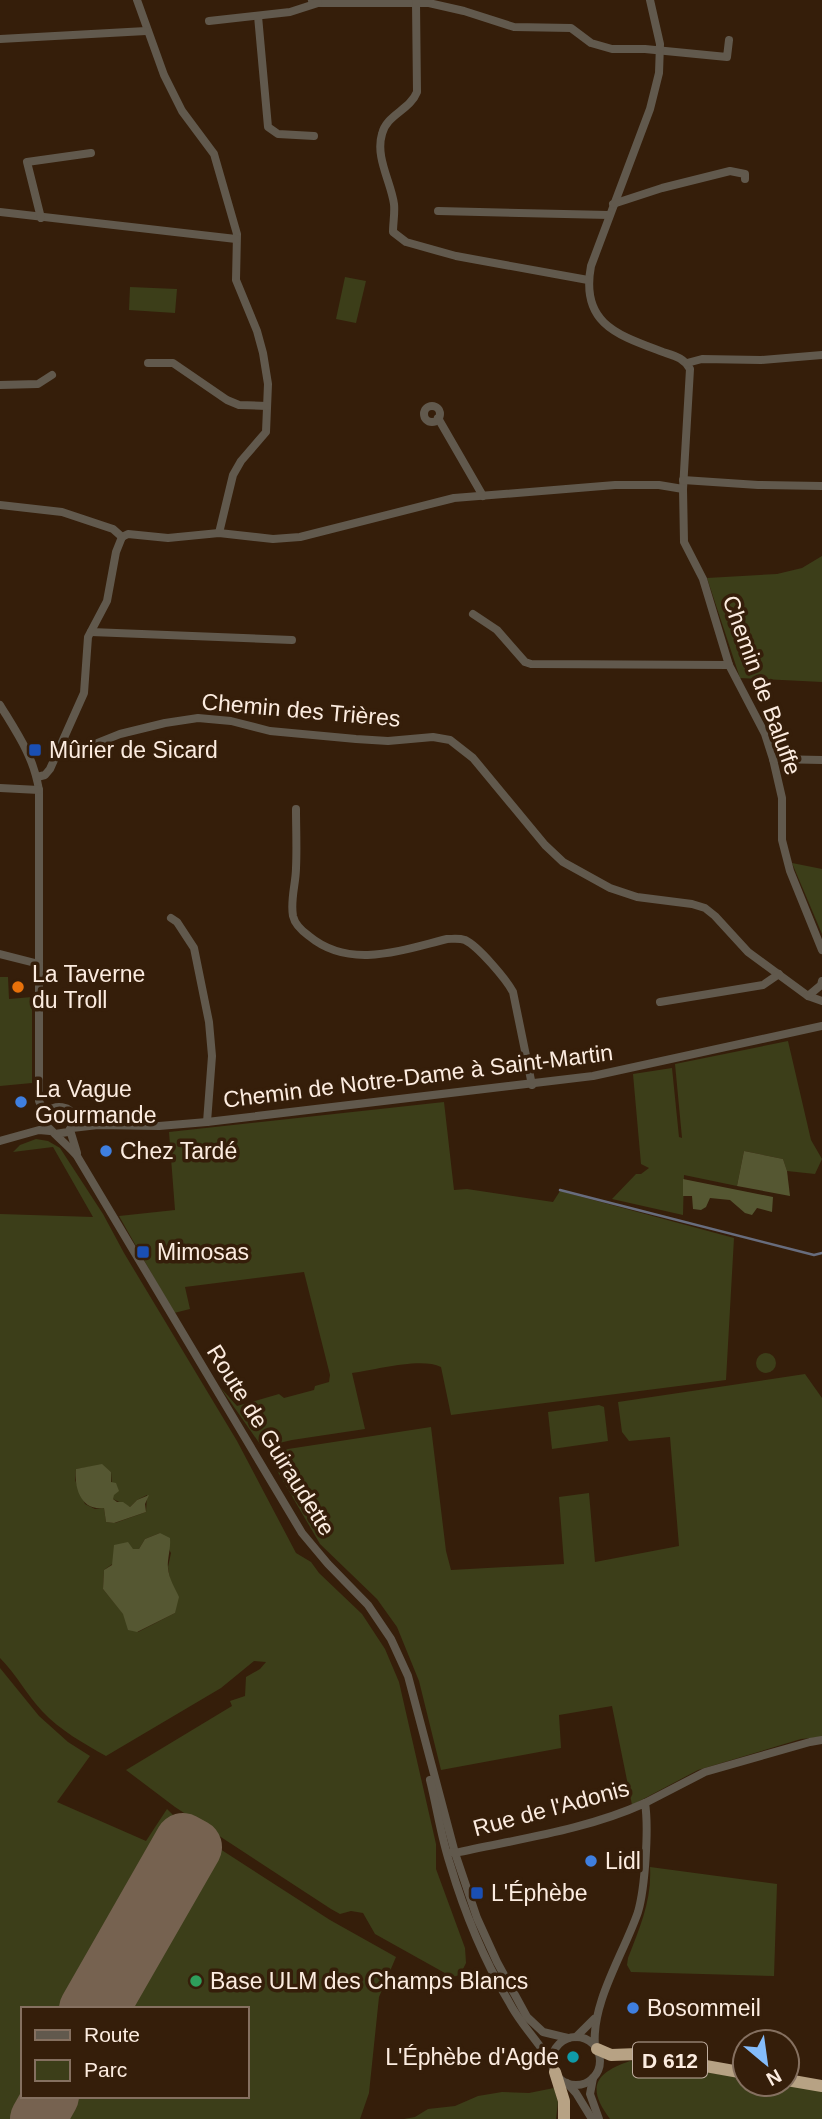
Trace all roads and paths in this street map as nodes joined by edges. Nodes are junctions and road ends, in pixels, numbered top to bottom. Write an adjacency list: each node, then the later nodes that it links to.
1 (137, 0): 7 (street)
2 (650, 0): 10 (street)
3 (315, 2): 4 (street); 5 (street)
4 (416, 3): 10 (street); 20 (street)
5 (258, 16): 6 (street); 11 (street)
6 (209, 21)
7 (146, 31): 8 (street); 19 (street)
8 (0, 39)
9 (729, 40): 10 (street)
10 (660, 52): 14 (street)
11 (314, 136)
12 (91, 153): 18 (street)
13 (745, 179): 14 (street)
14 (613, 204): 17 (street)
15 (438, 211): 17 (street)
16 (0, 212): 18 (street)
17 (609, 215): 20 (street)
18 (41, 218): 19 (street)
19 (236, 239): 26 (street)
20 (588, 280): 23 (street)
21 (822, 355): 23 (street)
22 (148, 363): 26 (street)
23 (687, 363): 28 (street, Chemin de Baluffe)
24 (52, 375): 25 (street)
25 (0, 385)
26 (267, 406): 32 (street)
27 (438, 418): 30 (street)
28 (683, 484): 29 (street); 30 (street); 37 (street, Chemin de Baluffe)
29 (822, 486)
30 (483, 496): 32 (street)
31 (0, 505): 33 (street)
32 (219, 533): 33 (street)
33 (122, 537): 35 (street)
34 (473, 614): 37 (street)
35 (91, 632): 36 (street); 39 (street)
36 (292, 640)
37 (729, 665): 40 (street, Chemin de Baluffe)
38 (0, 705): 42 (street)
39 (63, 741): 42 (street); 50 (street, Chemin des Trières)
40 (774, 759): 41 (street); 47 (street, Chemin de Baluffe)
41 (822, 760)
42 (37, 777): 44 (street)
43 (0, 788): 44 (street)
44 (40, 790): 49 (street)
45 (296, 809): 56 (street)
46 (171, 918): 61 (street)
47 (822, 950)
48 (0, 954): 49 (street)
49 (39, 964): 57 (street)
50 (779, 974): 52 (street, Chemin des Trières); 54 (street)
51 (822, 981): 52 (street)
52 (808, 996): 53 (street, Chemin des Trières)
53 (822, 1001)
54 (660, 1002)
55 (822, 1026): 56 (street, Chemin de Notre-Dame à Saint-Martin)
56 (532, 1085): 61 (street, Chemin de Notre-Dame à Saint-Martin)
57 (39, 1088): 58 (street); 59 (street)
58 (54, 1107): 59 (street); 60 (street)
59 (46, 1117): 64 (street); 65 (street)
60 (74, 1117): 62 (street, Chemin de Notre-Dame à Saint-Martin); 63 (street)
61 (207, 1122): 62 (street, Chemin de Notre-Dame à Saint-Martin)
62 (98, 1125): 63 (street, Chemin de Notre-Dame à Saint-Martin)
63 (71, 1129): 64 (street); 67 (street, Route de Guiraudette)
64 (52, 1133): 65 (street); 67 (street, Route de Guiraudette)
65 (24, 1135): 66 (street)
66 (0, 1141)
67 (77, 1156): 69 (street, Route de Guiraudette)
68 (822, 1740): 71 (street)
69 (425, 1743): 70 (street, Route de Guiraudette); 72 (street, Route de Guiraudette)
70 (426, 1760): 72 (street, Route de Guiraudette); 76 (street, Route de Guiraudette)
71 (645, 1803): 72 (street, Rue de l'Adonis); 73 (street, Rue de l'Adonis)
72 (455, 1853): 74 (street, Route de Guiraudette)
73 (595, 2016): 74 (street, Rue de l'Adonis); 75 (street, Rue de l'Adonis)
74 (572, 2037): 75 (street); 76 (street)
75 (596, 2047): 77 (highway, D 612); 78 (street)
76 (553, 2068): 80 (street); 82 (highway)
77 (731, 2071)
78 (593, 2078): 80 (street); 84 (street)
79 (801, 2082): 81 (highway)
80 (567, 2083): 83 (street)
81 (822, 2086)
82 (564, 2119)
83 (592, 2119)
84 (598, 2119)

